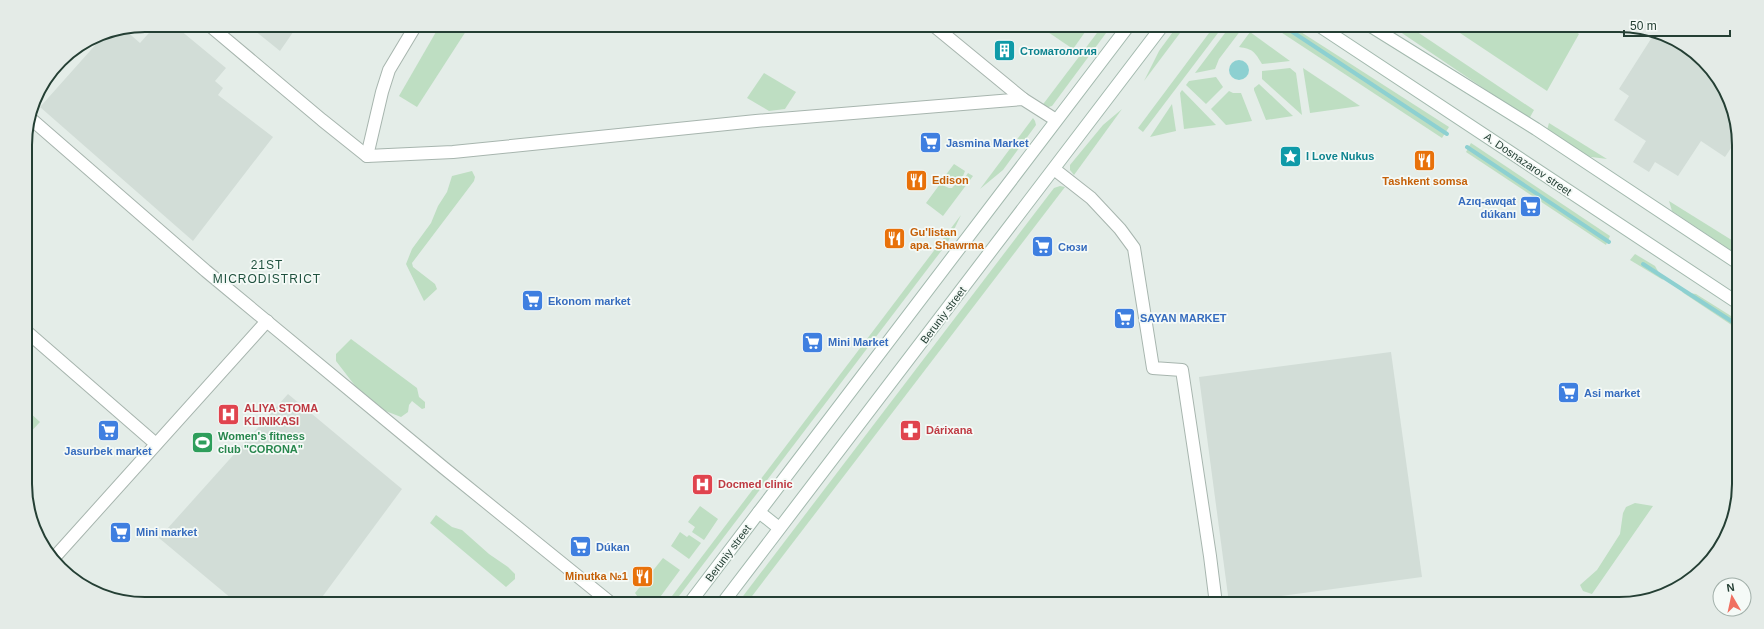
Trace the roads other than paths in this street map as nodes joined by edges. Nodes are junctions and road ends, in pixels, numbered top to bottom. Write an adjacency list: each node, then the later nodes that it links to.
1 (217, 32): 11 (street)
2 (412, 32): 11 (street)
3 (942, 32): 8 (street)
4 (1124, 32): 9 (street, Beruniy street)
5 (1158, 32): 12 (street, Beruniy street)
6 (1329, 32): 14 (street, A. Dosnazarov street)
7 (1380, 32): 13 (street)
8 (1023, 99): 9 (street); 11 (street)
9 (1056, 120): 18 (street, Beruniy street)
10 (35, 122): 15 (street)
11 (367, 156)
12 (1054, 169): 19 (street, Beruniy street); 24 (street)
13 (1732, 259)
14 (1732, 299)
15 (267, 320): 17 (street); 21 (street)
16 (32, 336): 17 (street)
17 (156, 444): 20 (street)
18 (759, 512): 19 (street); 22 (street, Beruniy street)
19 (779, 528): 23 (street, Beruniy street)
20 (57, 555)
21 (603, 597)
22 (694, 597)
23 (727, 597)
24 (1215, 597)

